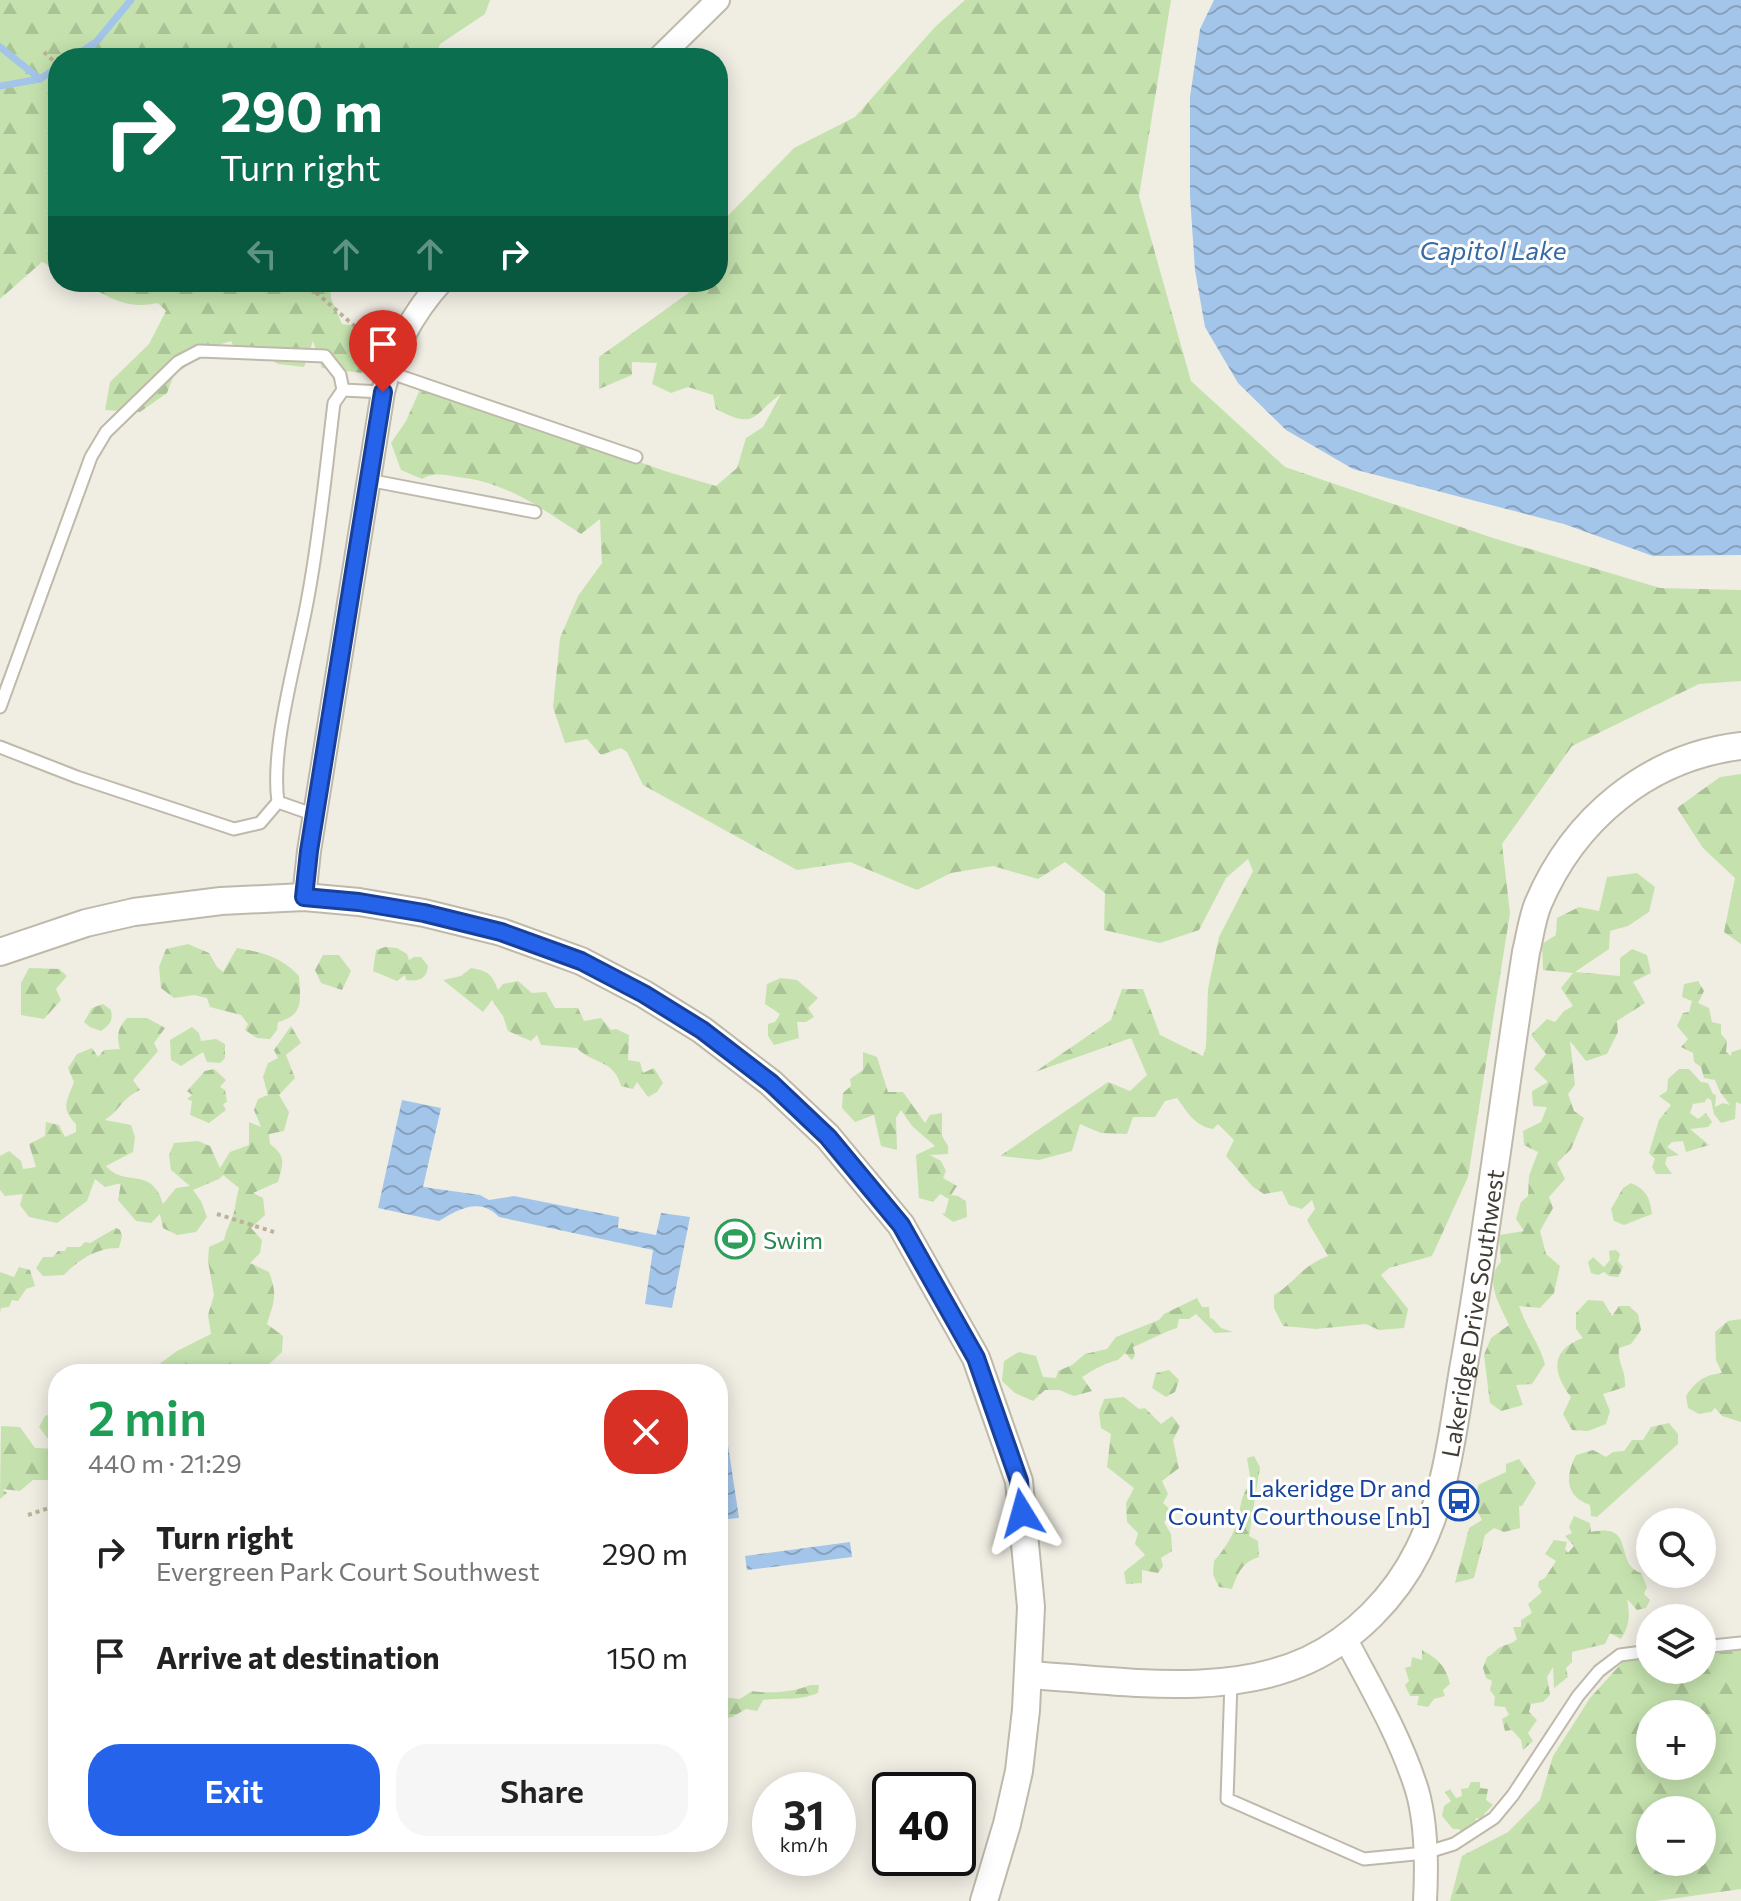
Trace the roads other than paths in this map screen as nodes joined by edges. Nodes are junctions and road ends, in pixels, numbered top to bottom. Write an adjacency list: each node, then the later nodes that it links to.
1 (718, 0): 2 (street)
2 (669, 48)
3 (433, 292): 4 (street)
4 (388, 374): 5 (lane); 6 (lane); 7 (street)
5 (343, 390): 9 (lane); 12 (lane)
6 (636, 457)
7 (368, 480): 8 (lane); 13 (street)
8 (535, 512)
9 (0, 707)
10 (1741, 746): 16 (street, Lakeridge Drive Southwest)
11 (0, 747): 12 (lane)
12 (278, 802): 13 (lane)
13 (315, 815): 14 (street)
14 (304, 897): 15 (street); 20 (street)
15 (0, 952)
16 (1345, 1638): 21 (street, Lakeridge Drive Southwest); 22 (street)
17 (1741, 1643): 18 (lane)
18 (1716, 1646)
19 (1636, 1653): 22 (lane)
20 (1028, 1675): 21 (street, Lakeridge Drive Southwest); 23 (street)
21 (1231, 1682): 22 (lane)
22 (1425, 1853): 24 (street)
23 (984, 1901)
24 (1425, 1901)

